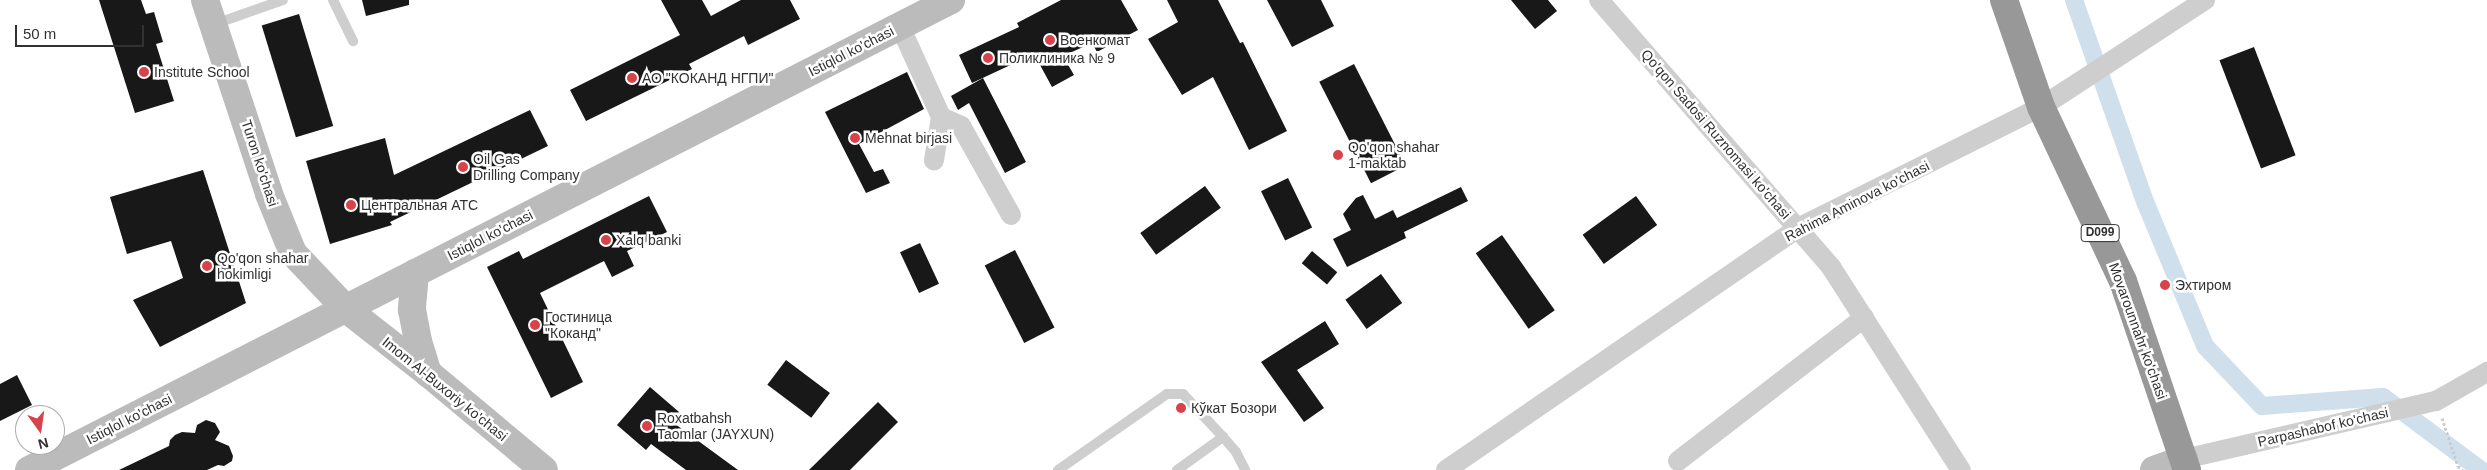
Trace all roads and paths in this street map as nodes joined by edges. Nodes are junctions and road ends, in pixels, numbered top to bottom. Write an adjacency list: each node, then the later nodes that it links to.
1 (283, 0): 7 (lane)
2 (333, 0): 9 (lane)
3 (951, 0): 8 (main road, Istiqlol ko'chasi)
4 (1600, 0): 14 (street, Qo'qon Sadosi Ruznomasi ko'chasi)
5 (2004, 0): 10 (highway, Movarounnahr ko'chasi / D099)
6 (2204, 0): 10 (street, Rahima Aminova ko'chasi)
7 (210, 12): 16 (main road, Turon ko'chasi)
8 (900, 26): 11 (street); 15 (main road, Istiqlol ko'chasi)
9 (353, 41)
10 (2041, 108): 14 (street, Rahima Aminova ko'chasi); 23 (highway, Movarounnahr ko'chasi / D099)
11 (941, 117): 12 (street); 13 (street)
12 (934, 160)
13 (1011, 215)
14 (1798, 228): 17 (street, Qo'qon Sadosi Ruznomasi ko'chasi); 29 (street, Rahima Aminova ko'chasi)
15 (415, 273): 16 (main road, Istiqlol ko'chasi); 19 (main road)
16 (345, 308): 19 (main road, Imom Al-Buxoriy ko'chasi); 24 (main road, Istiqlol ko'chasi)
17 (1864, 318): 22 (street); 30 (street, Qo'qon Sadosi Ruznomasi ko'chasi)
18 (2487, 372): 20 (street, Parpashabof ko'chasi)
19 (428, 373): 25 (main road, Imom Al-Buxoriy ko'chasi)
20 (2436, 401): 23 (street, Parpashabof ko'chasi); 32 (path)
21 (1223, 436): 26 (lane); 27 (lane); 28 (lane)
22 (1678, 461)
23 (2186, 464): 31 (main road, Parpashabof ko'chasi)
24 (29, 470)
25 (544, 470)
26 (1058, 470)
27 (1177, 470)
28 (1246, 470)
29 (1446, 470)
30 (1961, 470)
31 (2154, 470)
32 (2464, 470)

